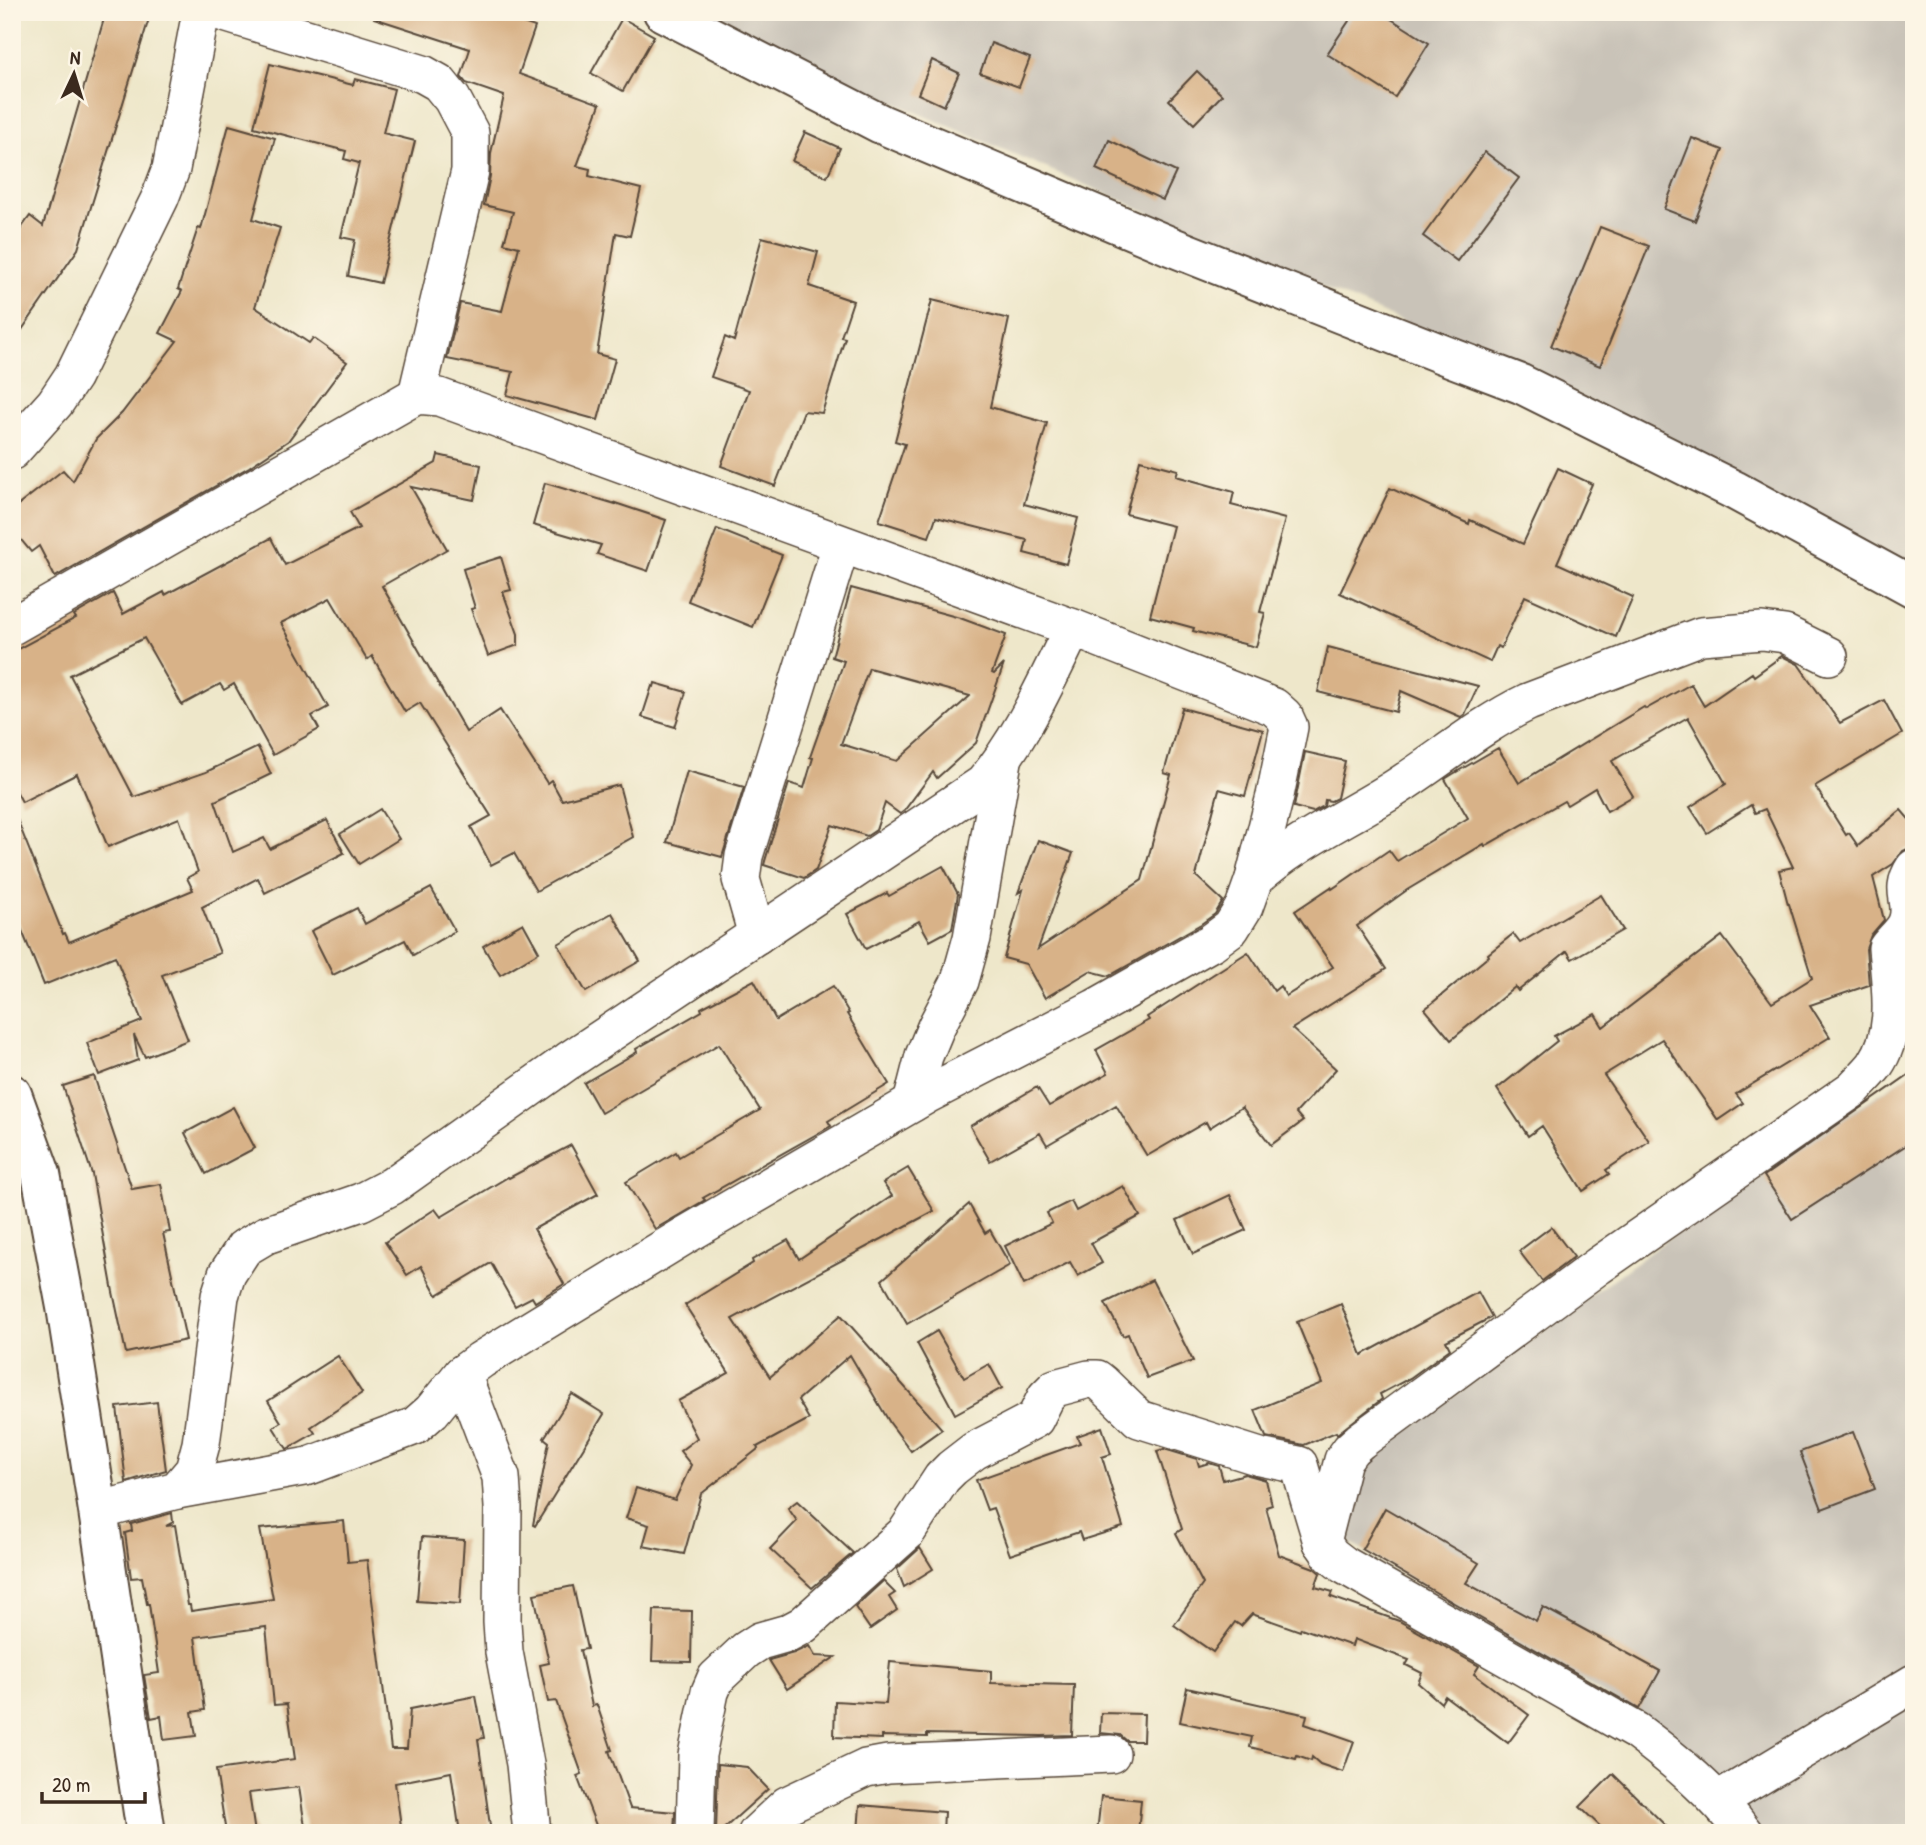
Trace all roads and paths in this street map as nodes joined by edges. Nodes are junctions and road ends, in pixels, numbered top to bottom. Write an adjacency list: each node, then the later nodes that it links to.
1 (201, 12): 5 (street)
2 (221, 12): 4 (street)
3 (663, 12): 7 (street)
4 (417, 395): 6 (street); 8 (street)
5 (12, 450)
6 (841, 545): 9 (street); 14 (street)
7 (1914, 588)
8 (12, 626)
9 (1073, 628): 11 (street); 13 (street)
10 (1829, 656): 13 (street)
11 (1003, 761): 14 (street); 16 (street)
12 (1914, 868): 18 (street)
13 (1254, 879): 16 (street)
14 (757, 934): 20 (street)
15 (12, 1094): 21 (street)
16 (912, 1103): 17 (street)
17 (462, 1374): 20 (street); 27 (street)
18 (1343, 1460): 19 (street); 22 (street)
19 (1298, 1465): 22 (street); 28 (street)
20 (177, 1489): 21 (street)
21 (99, 1511): 26 (street)
22 (1322, 1542): 25 (street)
23 (1914, 1683): 25 (street)
24 (1111, 1754): 29 (street)
25 (1718, 1801): 30 (street)
26 (146, 1833)
27 (532, 1833)
28 (695, 1833)
29 (758, 1833)
30 (1744, 1833)

